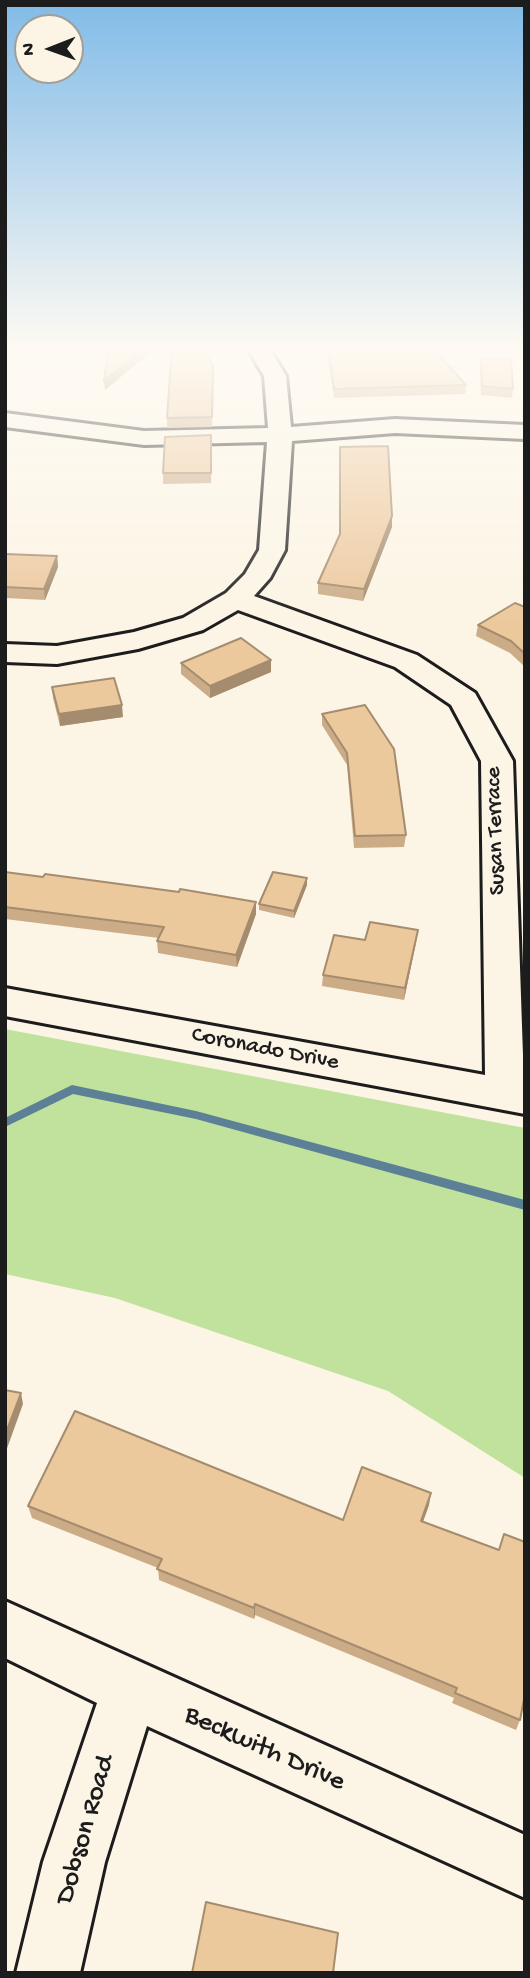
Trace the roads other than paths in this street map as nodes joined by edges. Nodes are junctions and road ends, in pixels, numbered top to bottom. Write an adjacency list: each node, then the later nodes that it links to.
1 (280, 438): 2 (street)
2 (236, 599): 3 (street); 5 (street, Susan Terrace)
3 (5, 653)
4 (5, 1002): 5 (street, Coronado Drive)
5 (515, 1096)
6 (5, 1629): 7 (street, Beckwith Drive)
7 (130, 1689): 8 (street, Beckwith Drive); 9 (street, Dobson Road)
8 (525, 1867)
9 (48, 1973)

